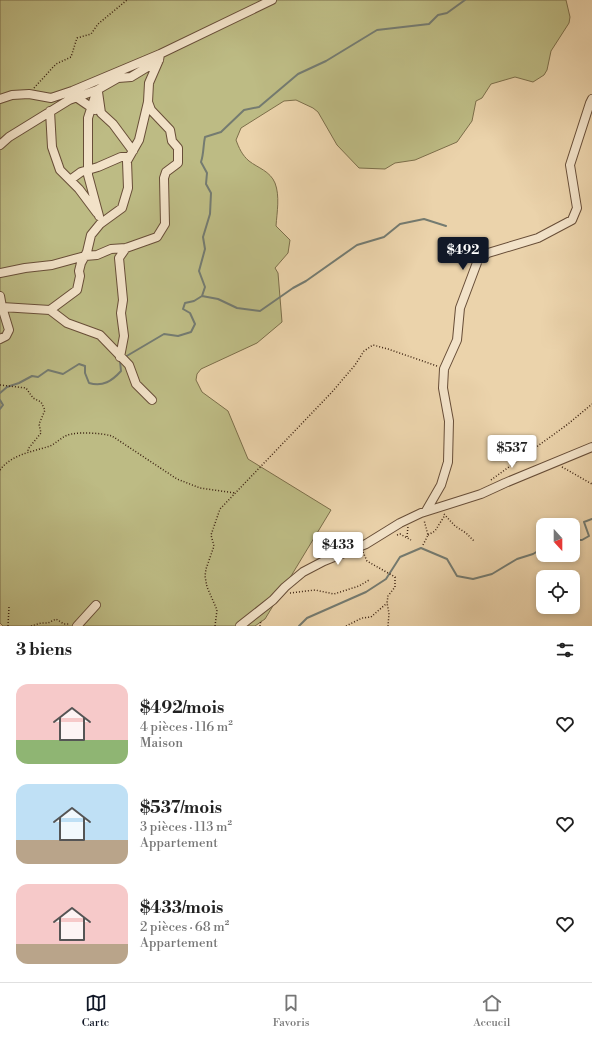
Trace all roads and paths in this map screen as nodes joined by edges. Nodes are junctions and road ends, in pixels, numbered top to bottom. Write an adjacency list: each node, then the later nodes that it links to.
1 (127, 0): 5 (path)
2 (272, 0): 3 (street)
3 (160, 57): 4 (street); 5 (street); 9 (street)
4 (97, 90): 6 (street); 10 (street); 12 (street)
5 (29, 94): 7 (street)
6 (76, 97): 10 (street); 11 (street)
7 (0, 99)
8 (592, 99): 26 (street)
9 (148, 102): 14 (street); 18 (street)
10 (91, 108): 12 (street); 15 (street)
11 (50, 111): 13 (street); 16 (street)
12 (101, 112): 14 (street)
13 (0, 145)
14 (131, 154): 15 (street); 17 (street)
15 (88, 171): 16 (street); 17 (street)
16 (70, 180): 17 (street)
17 (101, 219): 19 (street)
18 (126, 248): 19 (street); 25 (street)
19 (85, 256): 20 (street); 23 (street)
20 (0, 273)
21 (0, 296): 22 (street)
22 (1, 307): 23 (street); 24 (street)
23 (50, 310): 25 (street)
24 (0, 339)
25 (120, 357): 28 (street)
26 (444, 369): 36 (path); 39 (street)
27 (0, 385): 31 (path)
28 (152, 400)
29 (592, 404): 34 (path)
30 (592, 447): 32 (street)
31 (28, 452): 33 (path); 36 (path)
32 (555, 462): 35 (path); 37 (street)
33 (0, 470)
34 (486, 484)
35 (592, 484)
36 (235, 493): 56 (path)
37 (437, 508): 39 (street); 40 (path)
38 (449, 511): 40 (path)
39 (423, 512): 42 (path); 46 (street)
40 (445, 515): 42 (path); 44 (path)
41 (395, 535): 43 (path)
42 (428, 536): 45 (path)
43 (411, 540)
44 (476, 542)
45 (423, 545)
46 (358, 547): 48 (street); 49 (path)
47 (369, 580): 48 (path)
48 (278, 595): 57 (street)
49 (387, 603): 58 (path); 59 (path)
50 (96, 605): 55 (street)
51 (9, 606): 52 (path)
52 (8, 626)
53 (31, 626): 54 (path)
54 (73, 626)
55 (77, 626)
56 (215, 626)
57 (240, 626)
58 (346, 626)
59 (388, 626)

